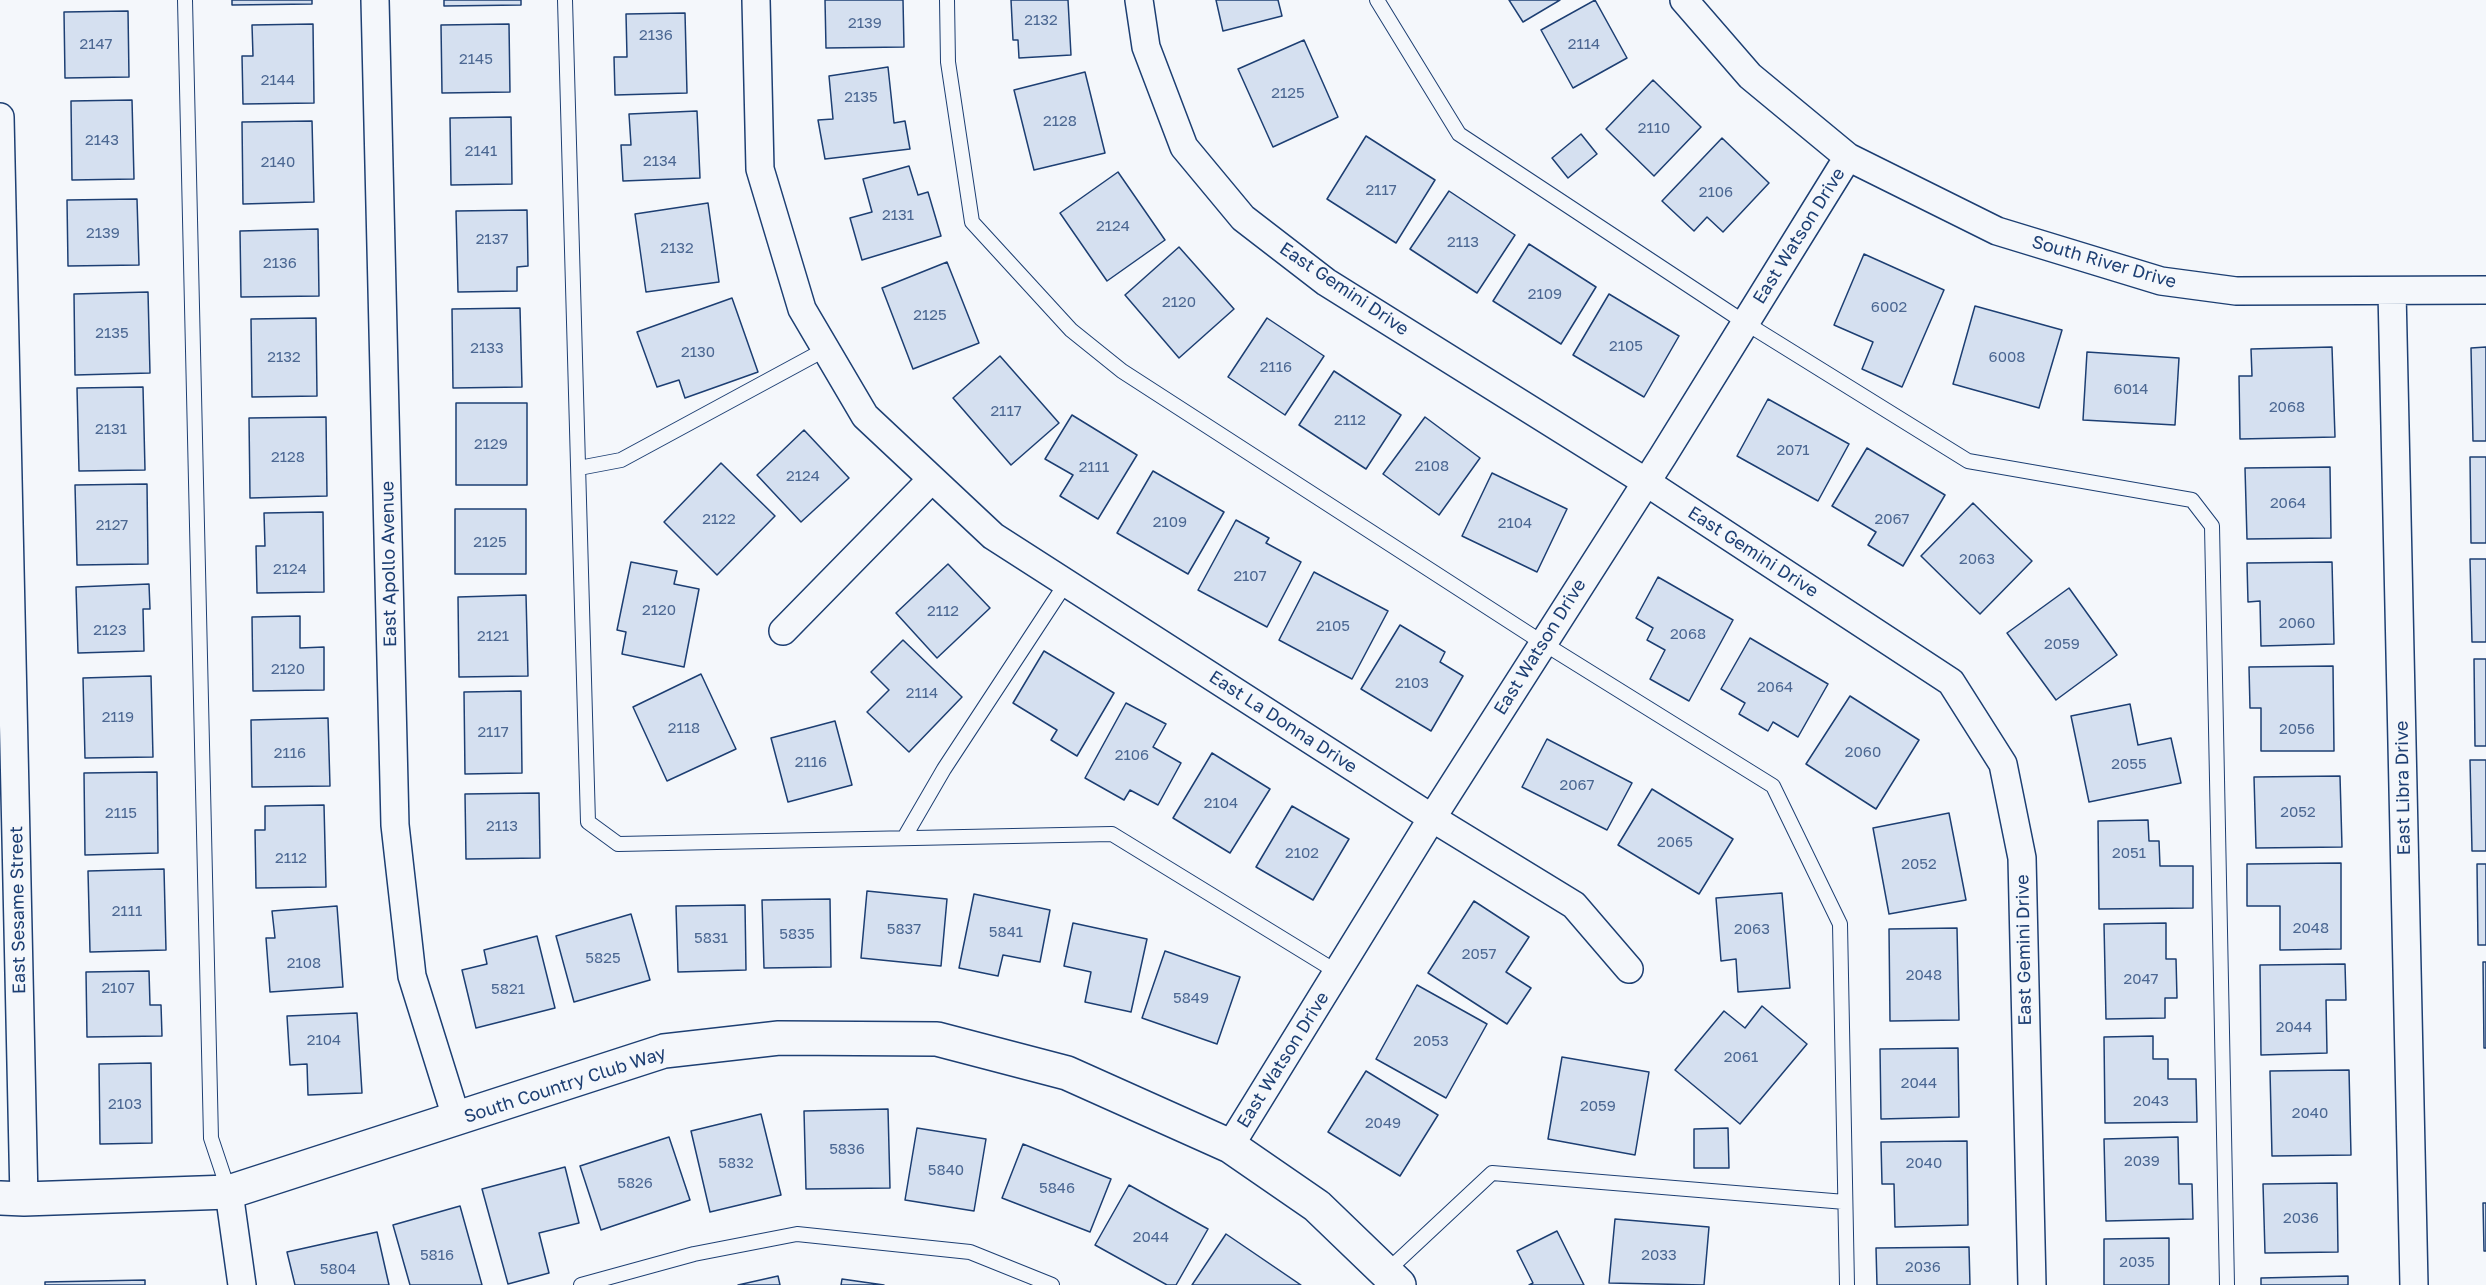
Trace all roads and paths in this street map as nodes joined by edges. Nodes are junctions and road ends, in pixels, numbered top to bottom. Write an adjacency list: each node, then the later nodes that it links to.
1 (185, 0): 27 (lane)
2 (375, 0): 25 (street, East Apollo Avenue)
3 (566, 0): 15 (lane)
4 (756, 0): 14 (street, East La Donna Drive)
5 (946, 0): 20 (lane)
6 (1139, 0): 17 (street, East Gemini Drive)
7 (1377, 0): 13 (lane)
8 (1684, 0): 10 (street, East Watson Drive)
9 (0, 117): 28 (street, East Sesame Street)
10 (1848, 157): 12 (street, South River Drive); 13 (street, East Watson Drive)
11 (2486, 290): 12 (street, South River Drive)
12 (2392, 291): 37 (street, East Libra Drive)
13 (1744, 322): 17 (street, East Watson Drive); 36 (lane)
14 (826, 349): 15 (lane); 16 (street, East La Donna Drive)
15 (579, 468): 22 (lane)
16 (931, 480): 18 (street, East La Donna Drive); 19 (street)
17 (1646, 482): 20 (street, East Watson Drive); 35 (street, East Gemini Drive)
18 (1066, 583): 21 (street, East La Donna Drive); 22 (lane)
19 (783, 631)
20 (1543, 643): 21 (street, East Watson Drive); 29 (lane)
21 (1432, 818): 23 (street, East La Donna Drive); 24 (street, East Watson Drive)
22 (904, 838): 24 (lane)
23 (1629, 969)
24 (1337, 972): 26 (street, East Watson Drive)
25 (457, 1120): 26 (street, South Country Club Way); 27 (street, South Country Club Way)
26 (1230, 1146): 30 (street, East Watson Drive)
27 (229, 1192): 28 (street, South Country Club Way); 31 (street)
28 (12, 1198)
29 (1845, 1202): 30 (lane); 34 (lane)
30 (1393, 1279)
31 (242, 1285)
32 (581, 1285): 33 (lane)
33 (1052, 1285)
34 (1847, 1285)
35 (2032, 1285)
36 (2227, 1285)
37 (2414, 1285)

